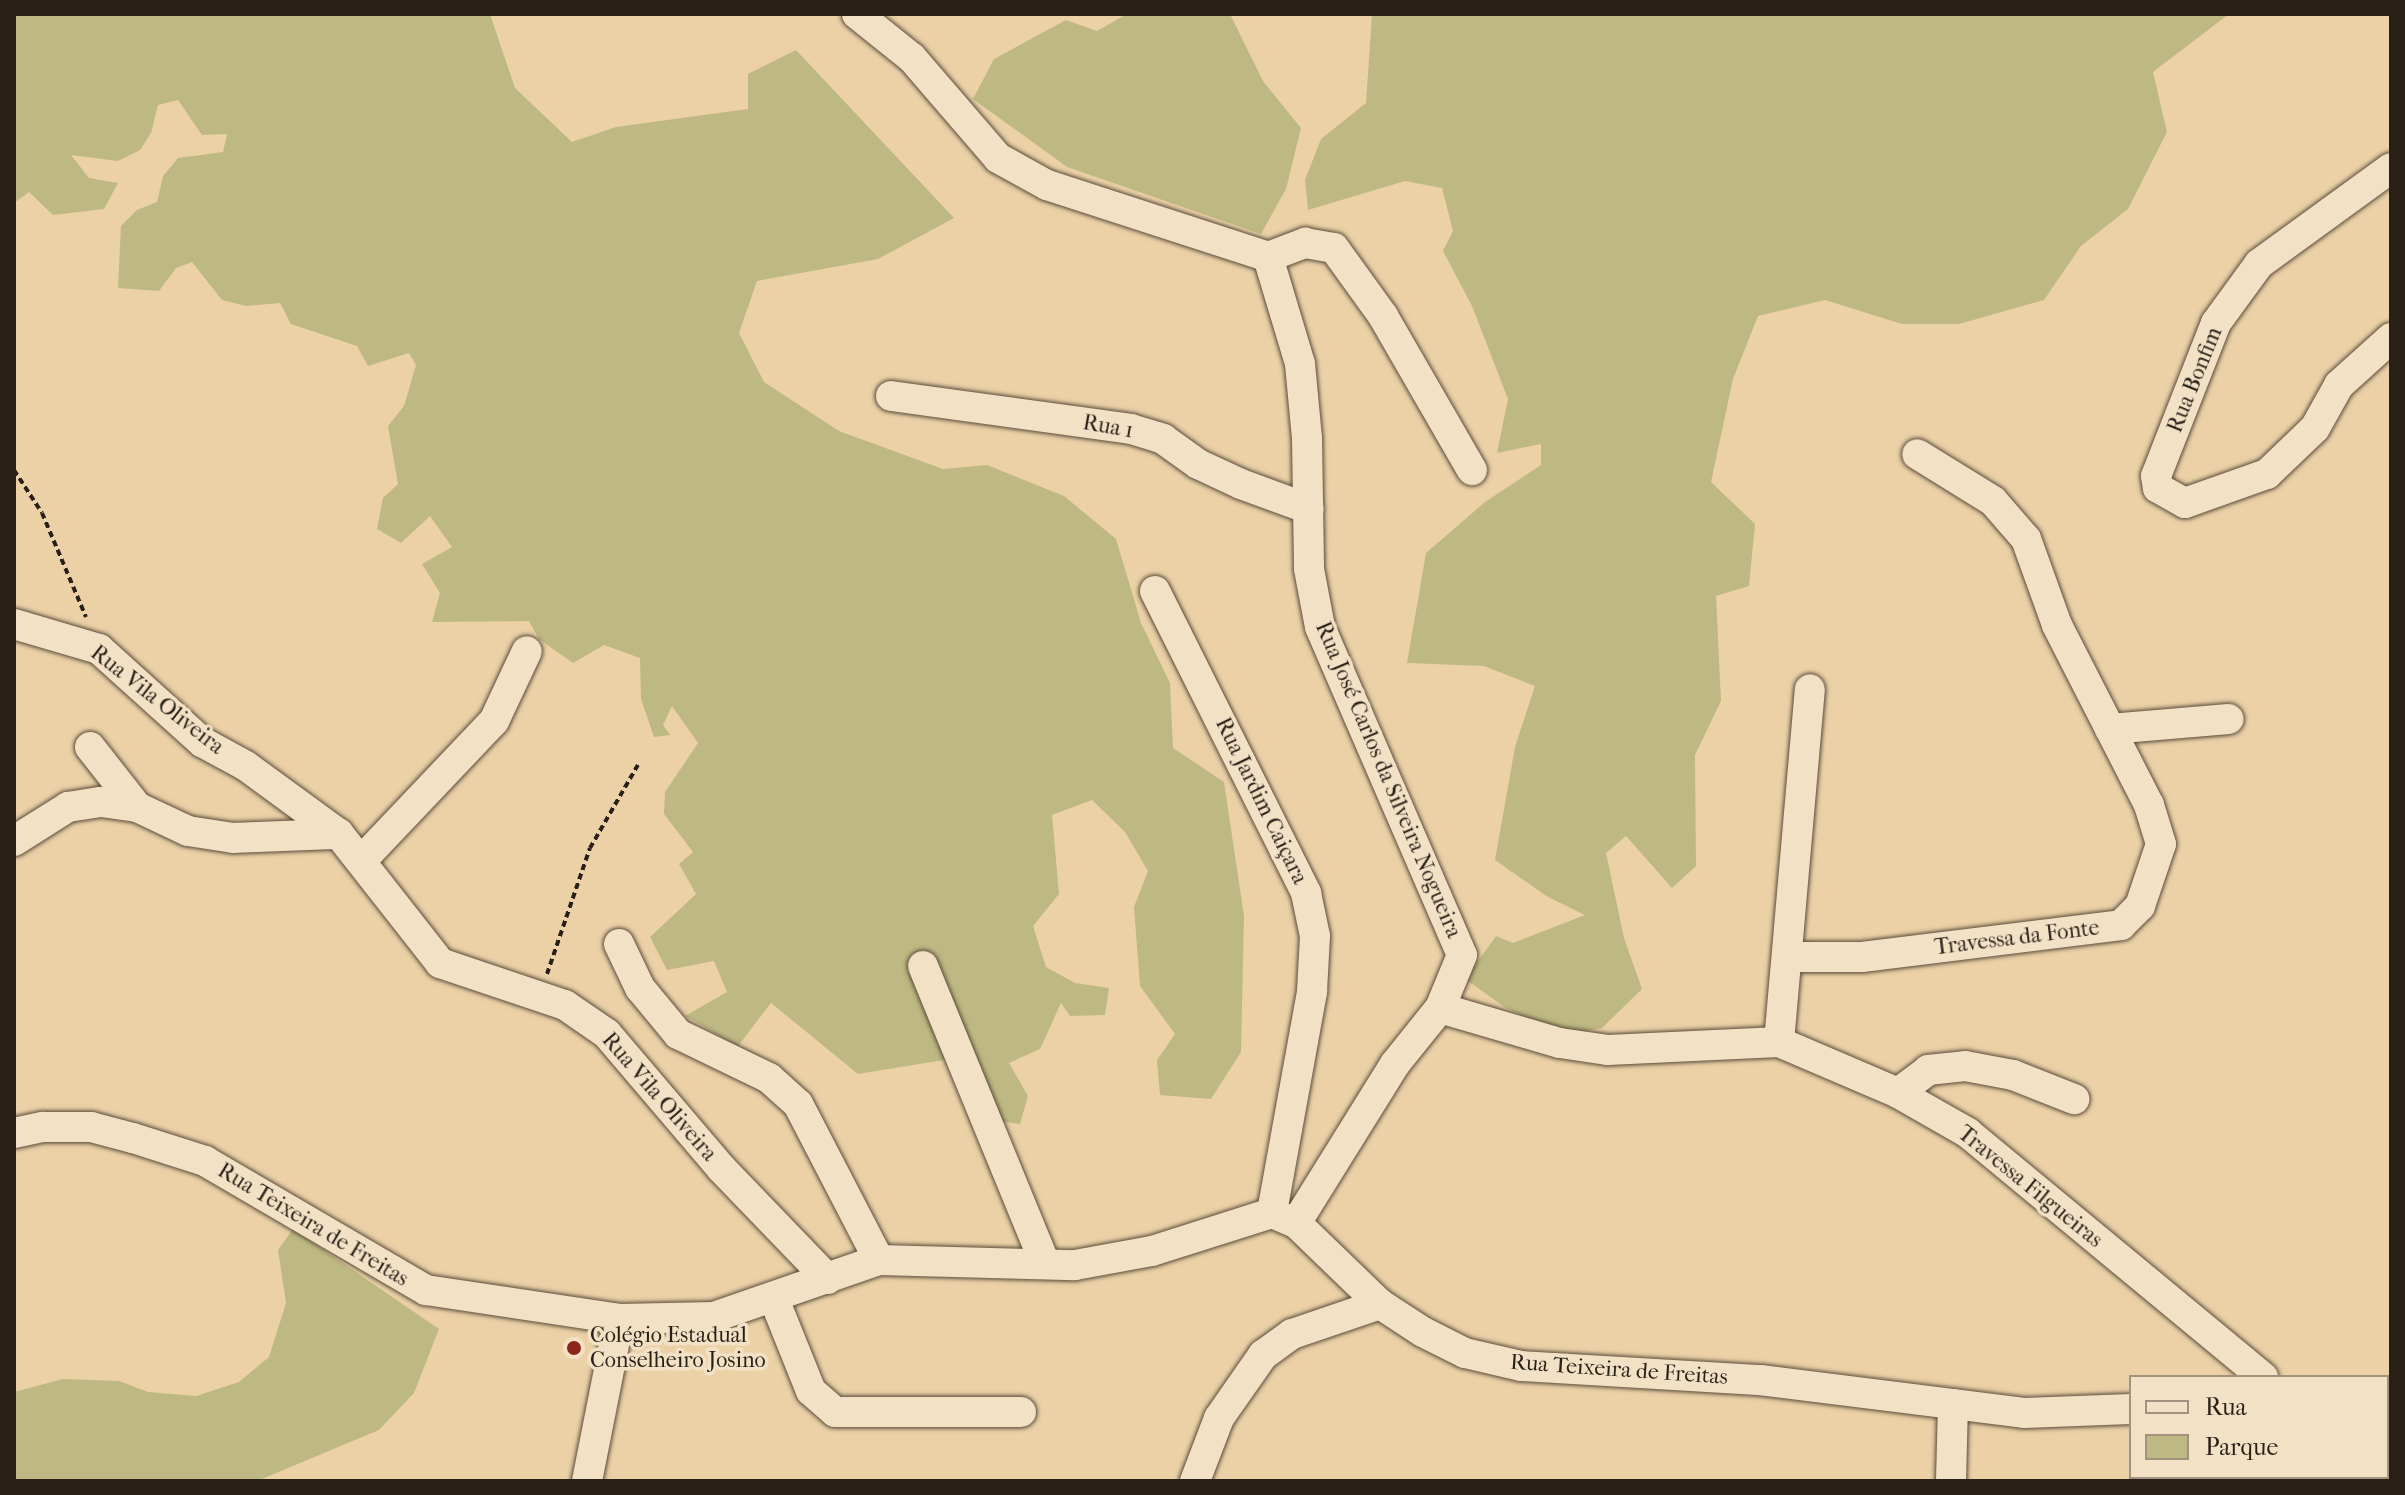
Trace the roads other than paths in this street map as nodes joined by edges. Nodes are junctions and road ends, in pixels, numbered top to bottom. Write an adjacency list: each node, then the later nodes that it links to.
1 (857, 14): 3 (street)
2 (2391, 168): 4 (street, Rua Bonfim)
3 (1268, 257): 7 (street); 8 (street, Rua José Carlos da Silveira Nogueira)
4 (2391, 338)
5 (891, 396): 8 (street, Rua 1)
6 (1917, 454): 14 (street, Travessa da Fonte)
7 (1472, 470)
8 (1309, 509): 23 (street, Rua José Carlos da Silveira Nogueira)
9 (1155, 591): 28 (street, Rua Jardim Caiçara)
10 (14, 624): 17 (street, Rua Vila Oliveira)
11 (527, 651): 19 (street)
12 (1810, 689): 21 (street)
13 (2229, 719): 14 (street)
14 (2110, 729): 21 (street, Travessa da Fonte)
15 (90, 747): 16 (street)
16 (137, 807): 17 (street); 18 (street)
17 (339, 834): 19 (street, Rua Vila Oliveira)
18 (14, 841)
19 (361, 861): 31 (street, Rua Vila Oliveira)
20 (619, 944): 29 (street)
21 (1789, 957): 24 (street)
22 (923, 966): 30 (street)
23 (1440, 1008): 24 (street, Travessa Filgueiras); 28 (street, Rua José Carlos da Silveira Nogueira)
24 (1779, 1042): 25 (street, Travessa Filgueiras)
25 (1898, 1093): 26 (street); 35 (street, Travessa Filgueiras)
26 (2074, 1099)
27 (14, 1133): 34 (street, Rua Teixeira de Freitas)
28 (1284, 1218): 30 (street, Rua Teixeira de Freitas); 33 (street, Rua Teixeira de Freitas)
29 (879, 1260): 30 (street, Rua Teixeira de Freitas); 31 (street, Rua Teixeira de Freitas)
30 (1045, 1263)
31 (828, 1279): 32 (street, Rua Teixeira de Freitas)
32 (774, 1299): 34 (street, Rua Teixeira de Freitas); 38 (street)
33 (1380, 1304): 36 (street, Rua Teixeira de Freitas); 40 (street)
34 (619, 1319): 39 (street)
35 (2261, 1375)
36 (1953, 1404): 37 (street, Rua Teixeira de Freitas); 41 (street)
37 (2129, 1409)
38 (1021, 1412)
39 (587, 1481)
40 (1195, 1481)
41 (1951, 1481)

